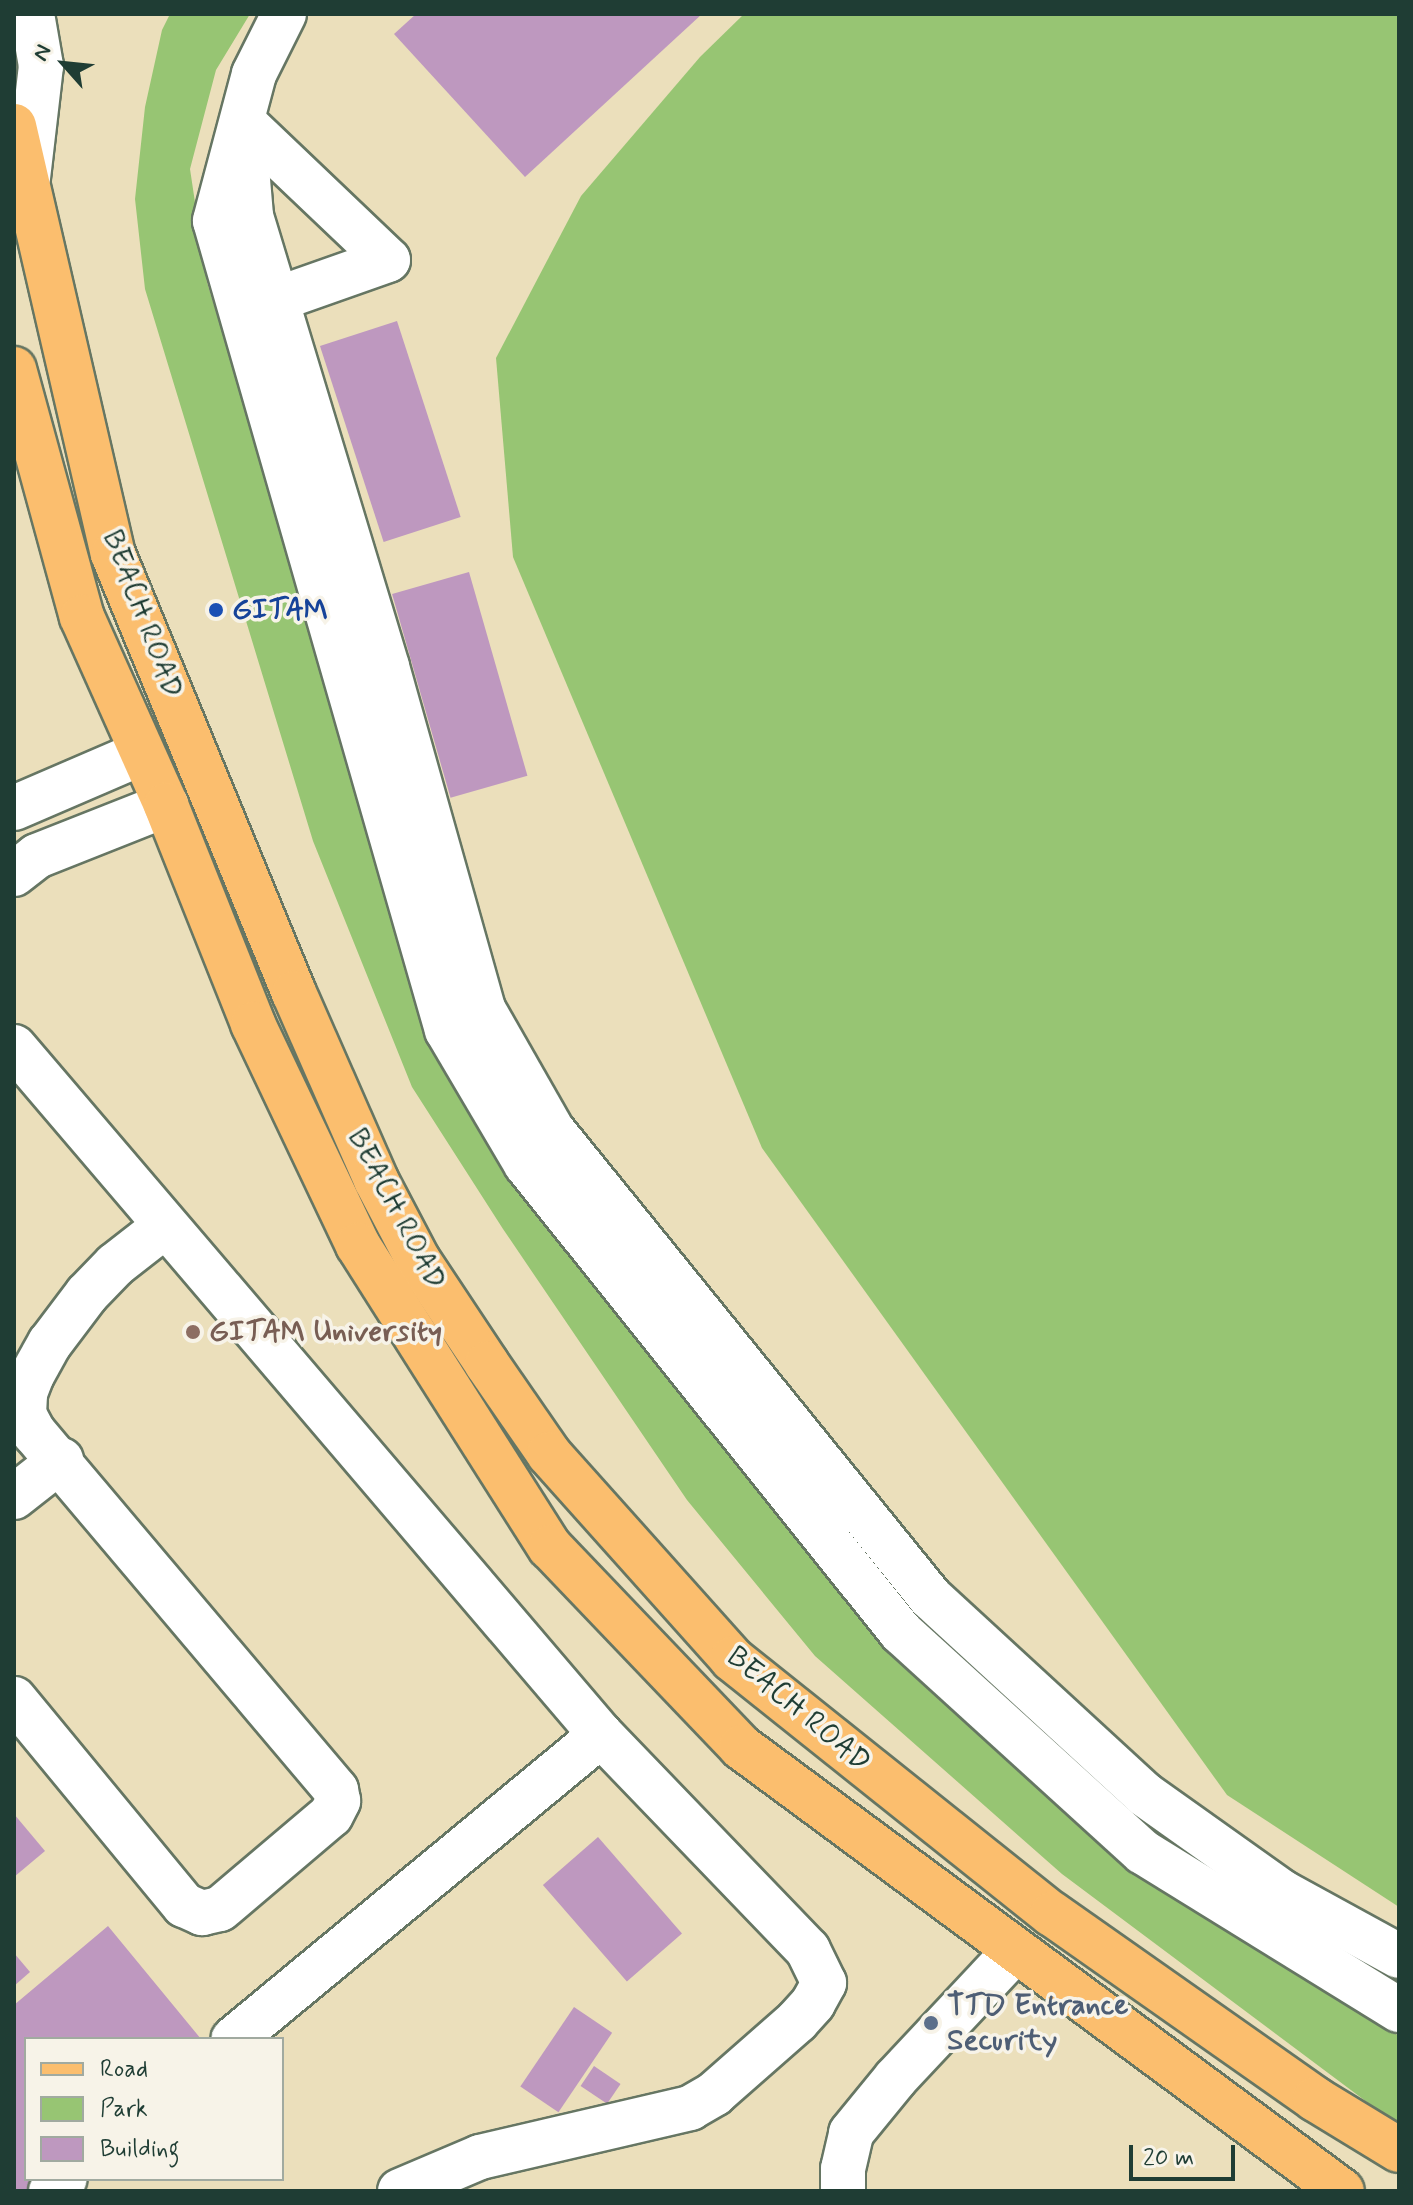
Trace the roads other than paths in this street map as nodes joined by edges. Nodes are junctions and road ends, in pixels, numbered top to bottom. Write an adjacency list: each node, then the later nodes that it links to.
1 (32, 14): 5 (street)
2 (284, 14): 3 (street)
3 (243, 122): 6 (street); 6 (street); 20 (street)
4 (14, 126): 5 (main road, BEACH ROAD)
5 (28, 180): 22 (main road, BEACH ROAD)
6 (277, 299): 19 (street)
7 (14, 369): 8 (main road)
8 (142, 753): 9 (main road); 10 (street)
9 (166, 805): 11 (street); 18 (main road)
10 (14, 808)
11 (14, 874)
12 (14, 1047): 13 (street)
13 (165, 1226): 14 (street); 17 (street)
14 (61, 1460): 15 (street); 16 (street)
15 (14, 1497)
16 (14, 1699)
17 (601, 1735): 21 (street); 23 (street)
18 (1015, 1951): 24 (street); 25 (main road)
19 (1399, 1956)
20 (1399, 2010)
21 (236, 2037)
22 (1399, 2150)
23 (400, 2191)
24 (843, 2191)
25 (1342, 2191)

